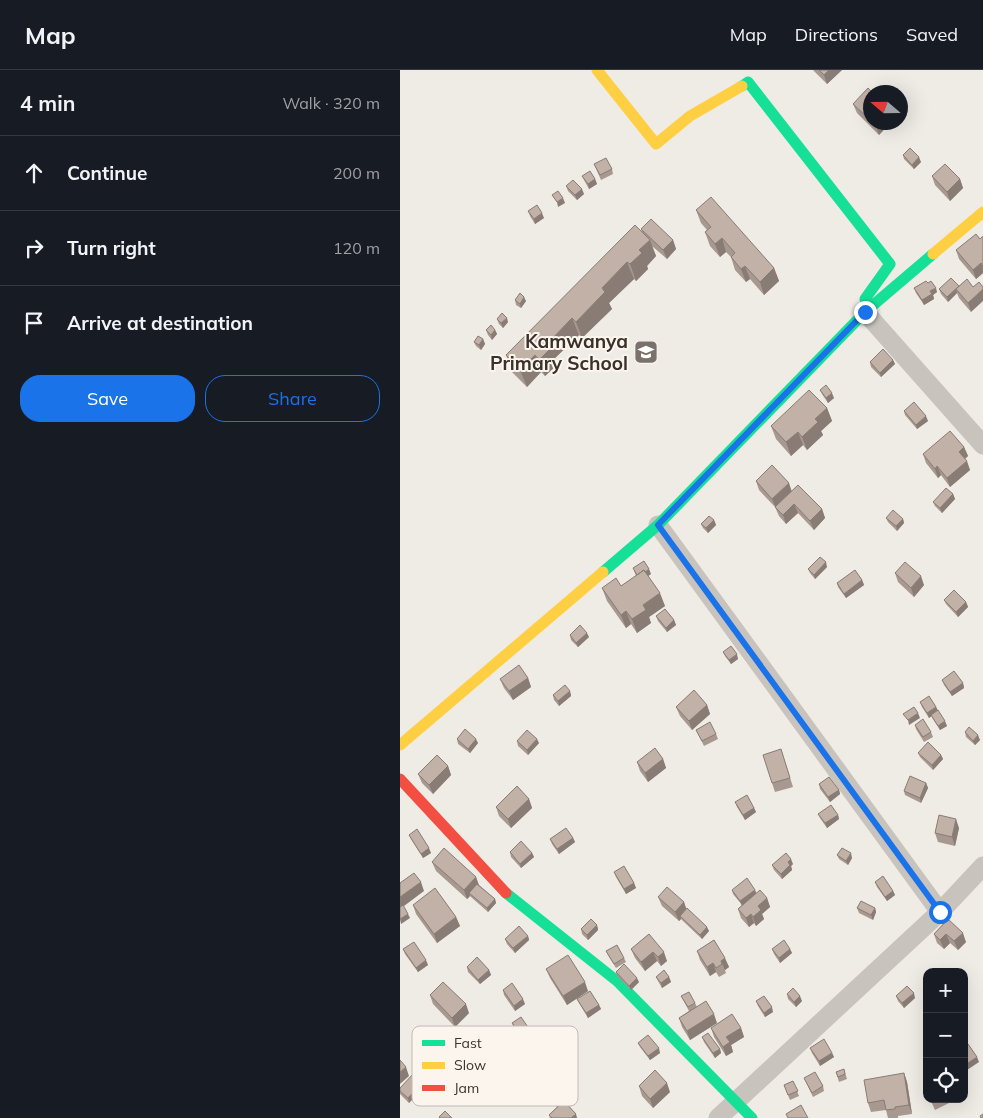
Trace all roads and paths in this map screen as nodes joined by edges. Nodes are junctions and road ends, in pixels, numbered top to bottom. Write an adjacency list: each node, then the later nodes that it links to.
1 (597, 70): 4 (street)
2 (983, 212): 3 (street)
3 (865, 312): 4 (street); 5 (street)
4 (826, 352): 6 (street)
5 (983, 445)
6 (658, 525): 7 (street); 10 (street)
7 (400, 745)
8 (400, 780): 11 (street)
9 (983, 866): 10 (street)
10 (940, 912): 11 (street)
11 (736, 1100): 12 (street); 13 (street)
12 (718, 1118)
13 (752, 1118)

